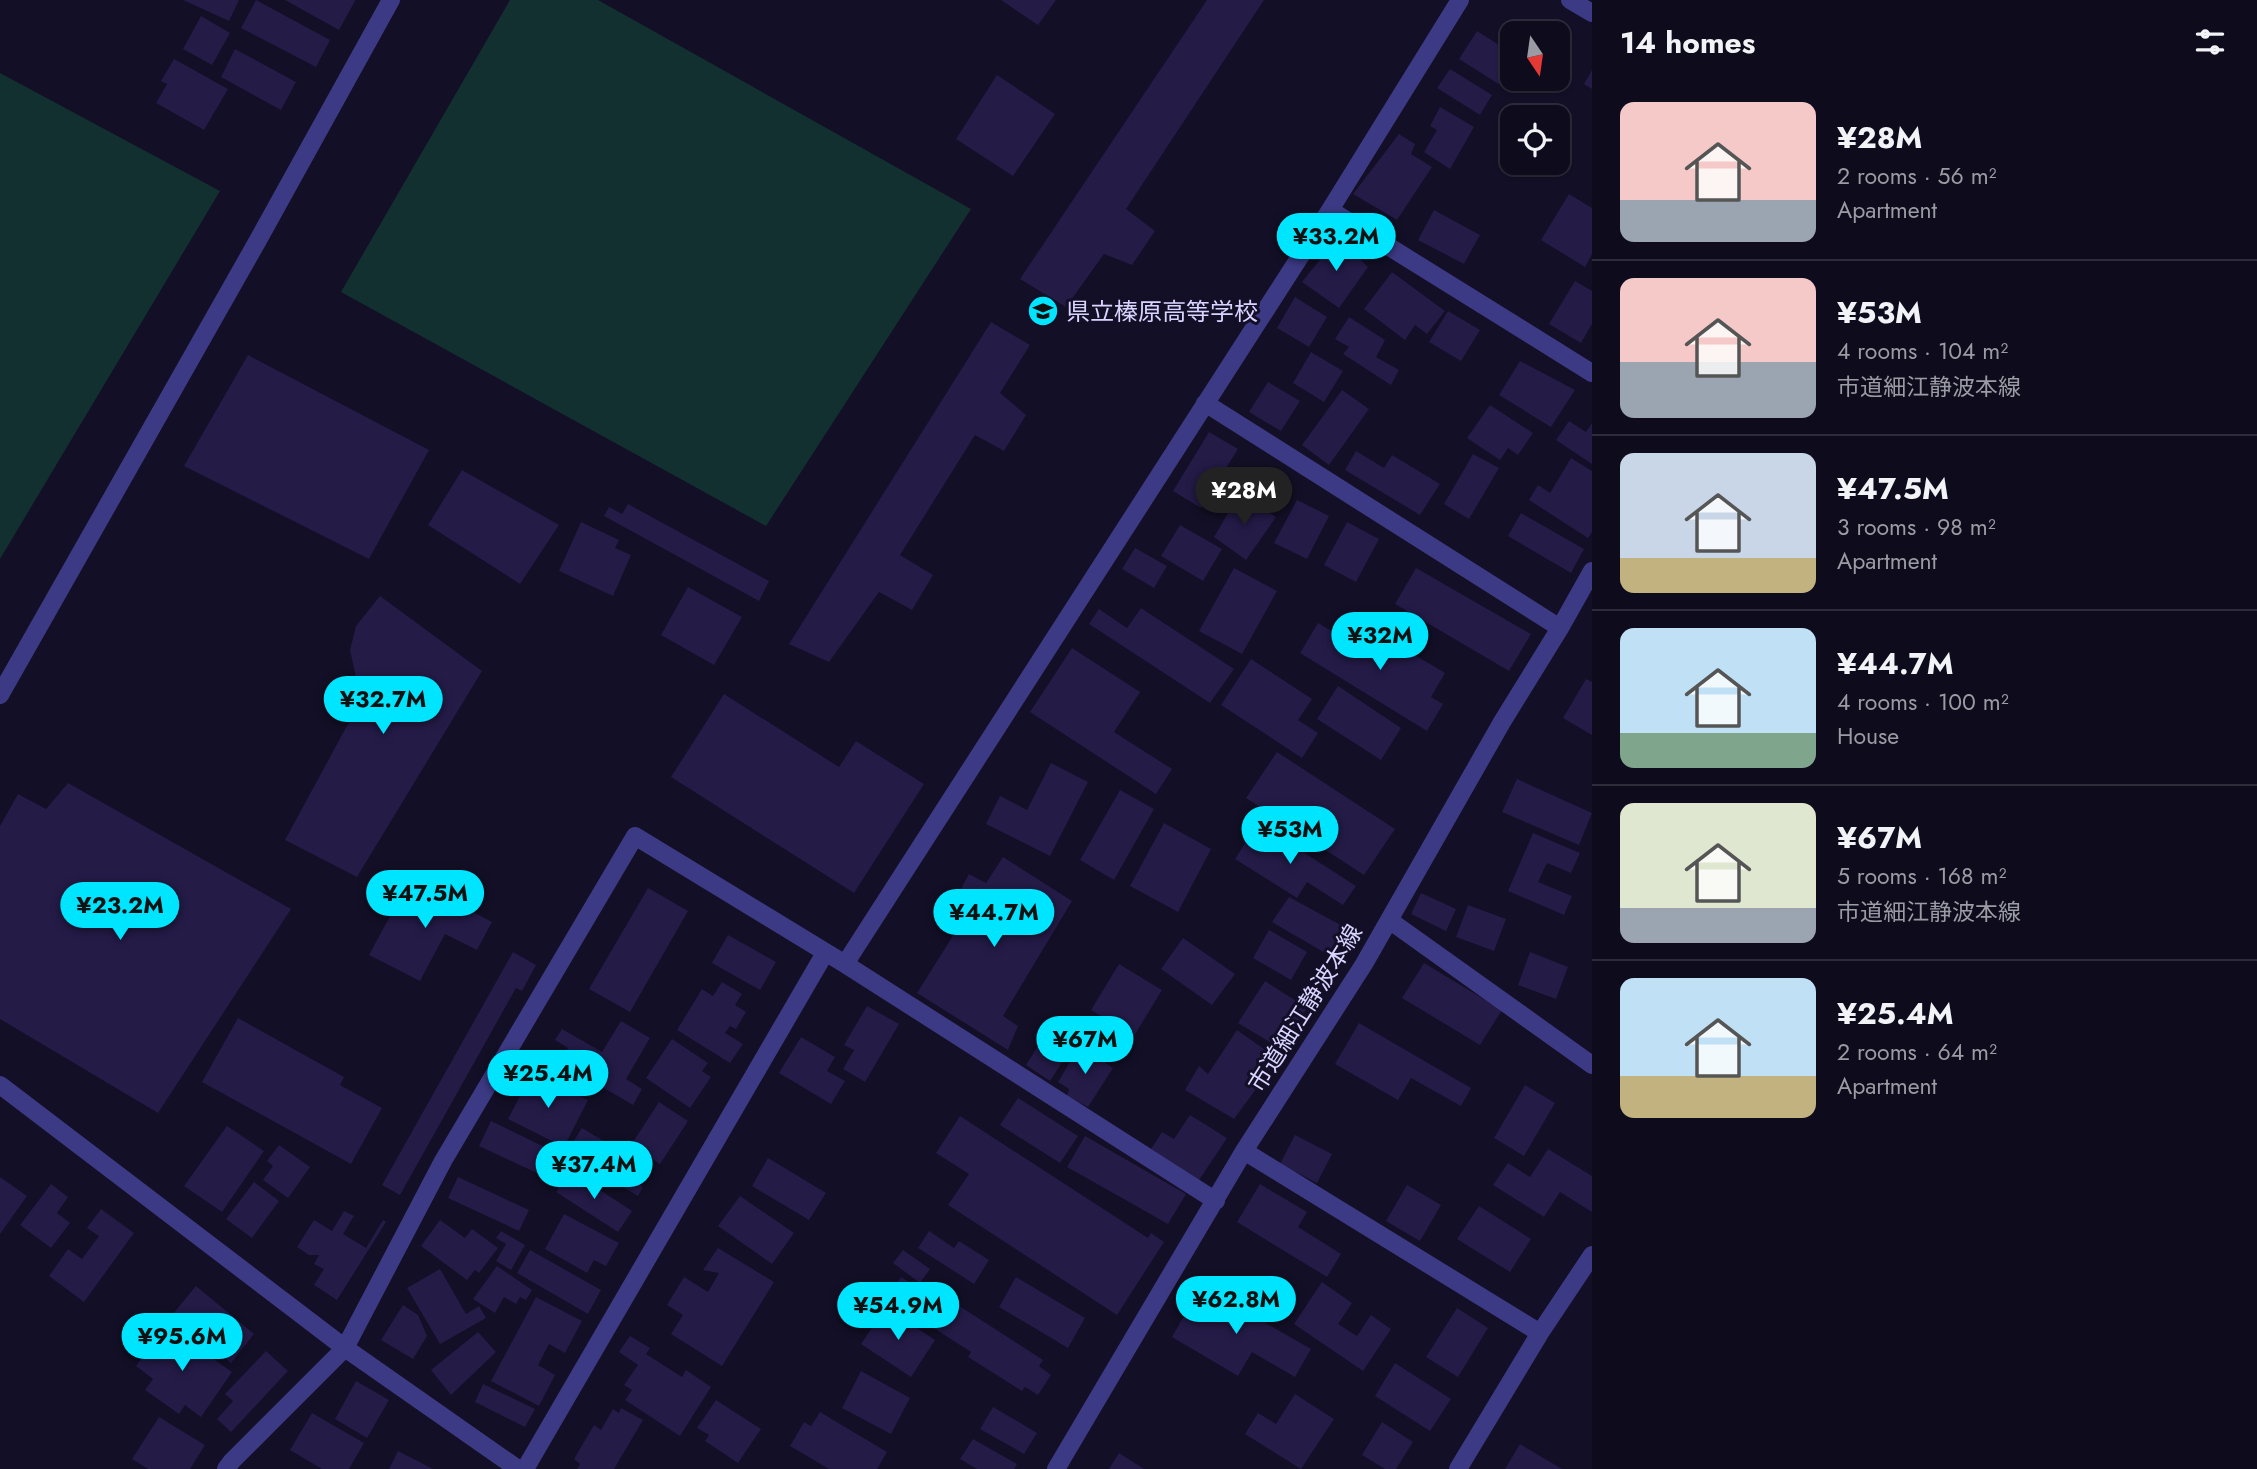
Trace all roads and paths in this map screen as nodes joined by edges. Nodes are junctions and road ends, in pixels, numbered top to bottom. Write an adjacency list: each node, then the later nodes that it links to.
1 (391, 0): 10 (street)
2 (1460, 0): 5 (street)
3 (1570, 0): 4 (street)
4 (1592, 13)
5 (1330, 210): 6 (street); 7 (street)
6 (1592, 373)
7 (1205, 403): 9 (street); 13 (street)
8 (1592, 571): 9 (street, 市道細江静波本線)
9 (1560, 628): 11 (street, 市道細江静波本線)
10 (0, 695)
11 (1389, 920): 14 (street); 16 (street, 市道細江静波本線)
12 (825, 953): 13 (street); 20 (street); 23 (street)
13 (845, 964): 17 (street)
14 (1592, 1065)
15 (0, 1085): 20 (street)
16 (1244, 1152): 17 (street, 市道細江静波本線); 19 (street)
17 (1216, 1201): 24 (street, 市道細江静波本線)
18 (1592, 1255): 19 (street)
19 (1540, 1333): 25 (street)
20 (345, 1348): 21 (street); 22 (street)
21 (226, 1469)
22 (518, 1469)
23 (524, 1469)
24 (1056, 1469)
25 (1458, 1469)

